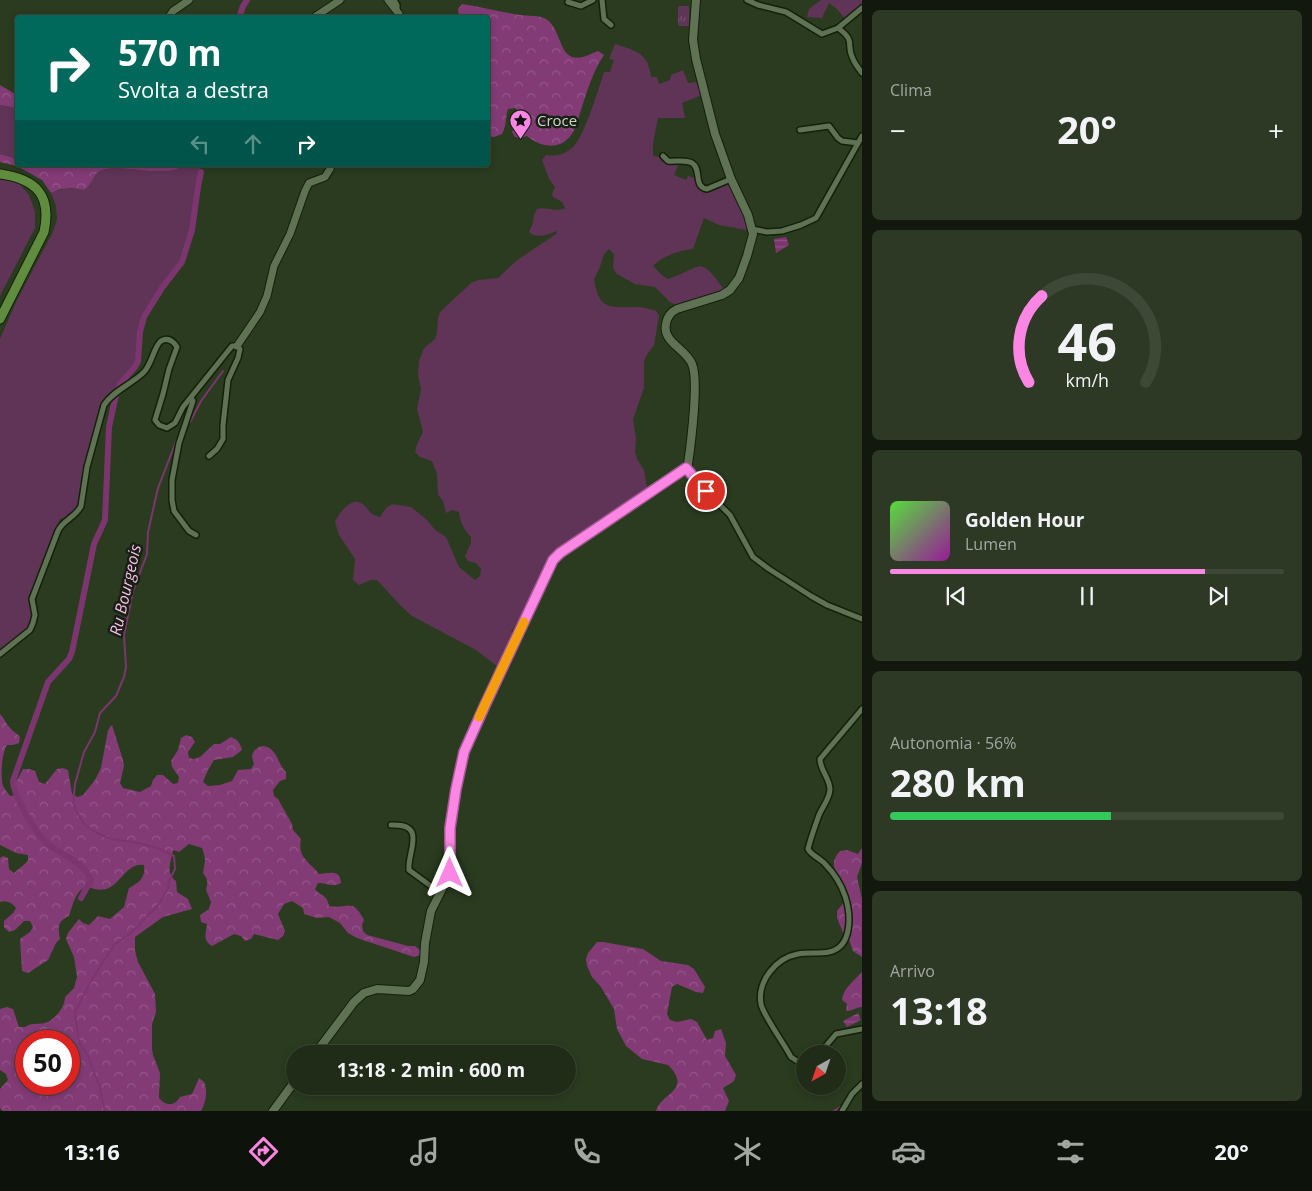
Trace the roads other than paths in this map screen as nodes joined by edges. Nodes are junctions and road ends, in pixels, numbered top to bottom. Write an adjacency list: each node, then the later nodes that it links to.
1 (189, 0): 12 (street)
2 (340, 0): 13 (street)
3 (388, 0): 11 (street)
4 (394, 0): 11 (street)
5 (593, 0): 9 (street)
6 (602, 0): 14 (street)
7 (696, 0): 23 (main road)
8 (747, 0): 15 (street)
9 (568, 2)
10 (862, 8): 15 (street)
11 (398, 14)
12 (170, 15)
13 (318, 15)
14 (611, 25)
15 (838, 28): 16 (street)
16 (862, 73)
17 (800, 130): 19 (street)
18 (862, 136): 19 (street)
19 (858, 143): 24 (street)
20 (664, 156): 23 (street)
21 (330, 167): 26 (street)
22 (4, 174): 25 (main road)
23 (731, 179): 24 (main road)
24 (752, 229): 29 (main road)
25 (0, 319)
26 (237, 346): 27 (street); 28 (street)
27 (191, 398): 30 (street); 32 (street)
28 (209, 456)
29 (686, 468): 31 (street); 35 (main road)
30 (196, 535)
31 (862, 619)
32 (0, 654)
33 (862, 709): 39 (street)
34 (391, 825): 35 (street)
35 (439, 892): 37 (main road)
36 (862, 1028): 38 (street)
37 (322, 1045)
38 (826, 1045)
39 (796, 1061)
40 (862, 1084): 43 (street)
41 (286, 1093): 42 (main road)
42 (273, 1111)
43 (842, 1111)

